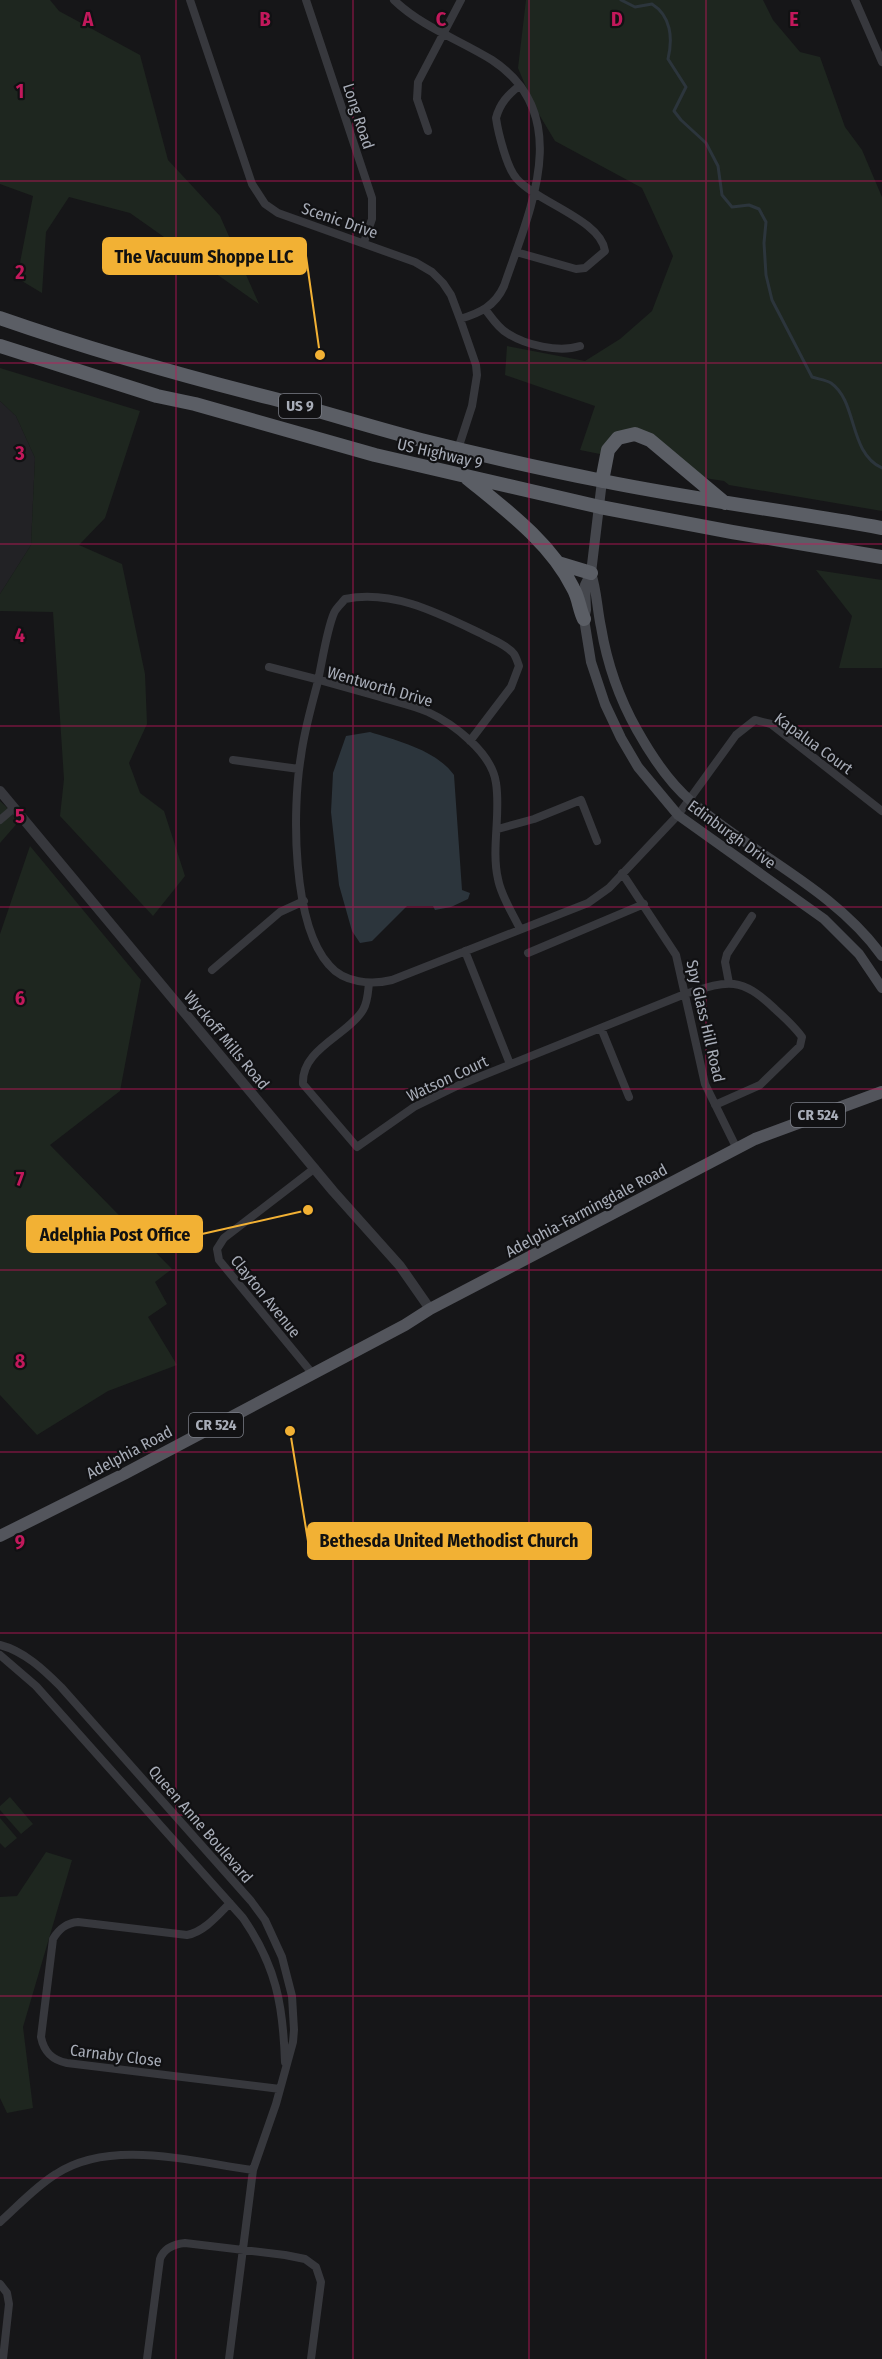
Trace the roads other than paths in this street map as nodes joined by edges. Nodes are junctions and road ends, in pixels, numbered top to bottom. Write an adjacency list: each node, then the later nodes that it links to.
1 (190, 0): 13 (street, Scenic Drive)
2 (306, 0): 13 (street, Long Road)
3 (394, 0): 7 (street)
4 (408, 0): 7 (street)
5 (461, 0): 8 (street)
6 (855, 0): 9 (street)
7 (401, 7): 8 (street)
8 (444, 33): 10 (street); 11 (street)
9 (882, 62)
10 (519, 86): 12 (street); 12 (street)
11 (428, 131)
12 (535, 193): 14 (street); 14 (street)
13 (364, 242): 17 (street, Scenic Drive)
14 (516, 252): 15 (street)
15 (485, 309): 17 (street); 19 (street)
16 (0, 318): 20 (highway, US Highway 9 / US 9)
17 (460, 319): 20 (street, Scenic Drive)
18 (0, 346): 21 (highway, US Highway 9 / US 9)
19 (580, 346)
20 (458, 448): 22 (highway, US Highway 9 / US 9)
21 (463, 476): 24 (highway, US Highway 9 / US 9); 27 (highway)
22 (602, 481): 23 (highway, US Highway 9 / US 9); 23 (highway); 24 (main road, Edinburgh Drive)
23 (727, 504): 25 (highway, US Highway 9 / US 9)
24 (600, 507): 26 (highway, US Highway 9 / US 9); 28 (main road, Edinburgh Drive)
25 (882, 528)
26 (882, 557)
27 (558, 563): 28 (highway); 29 (highway)
28 (591, 573): 29 (main road, Edinburgh Drive); 36 (main road, Edinburgh Drive)
29 (584, 619): 39 (main road, Edinburgh Drive)
30 (269, 667): 31 (street)
31 (318, 679): 32 (street, Wentworth Drive); 32 (street); 34 (street, Wentworth Drive)
32 (470, 741): 41 (street, Wentworth Drive)
33 (233, 760): 34 (street)
34 (299, 769): 44 (street, Wentworth Drive)
35 (0, 791): 37 (street, Wyckoff Mills Road)
36 (690, 801): 38 (street, Kapalua Court); 39 (street, Wentworth Drive); 50 (main road, Edinburgh Drive)
37 (14, 808): 40 (street); 62 (street, Wyckoff Mills Road)
38 (882, 811)
39 (678, 815): 43 (street, Wentworth Drive); 54 (main road, Edinburgh Drive)
40 (0, 820)
41 (498, 829): 42 (street); 47 (street, Wentworth Drive)
42 (597, 841)
43 (622, 873): 45 (street, Spy Glass Hill Road); 47 (street, Wentworth Drive)
44 (304, 901): 51 (street); 52 (street, Wentworth Drive)
45 (644, 904): 49 (street); 55 (street, Spy Glass Hill Road)
46 (752, 916): 53 (street)
47 (520, 930): 48 (street, Wentworth Drive)
48 (465, 951): 52 (street, Wentworth Drive); 57 (street)
49 (528, 953)
50 (882, 956)
51 (212, 970)
52 (369, 982): 57 (street, Watson Court)
53 (729, 984): 55 (street, Watson Court); 60 (street)
54 (882, 988)
55 (685, 994): 56 (street, Watson Court); 60 (street, Spy Glass Hill Road)
56 (601, 1028): 57 (street, Watson Court); 59 (street)
57 (510, 1064)
58 (882, 1092): 61 (main road, Adelphia-Farmingdale Road / CR 524)
59 (629, 1097)
60 (715, 1105): 61 (street, Spy Glass Hill Road)
61 (737, 1149): 63 (main road, Adelphia-Farmingdale Road / CR 524)
62 (315, 1168): 63 (street, Wyckoff Mills Road); 64 (street, Clayton Avenue)
63 (430, 1309): 64 (main road, Adelphia Road / CR 524)
64 (312, 1373): 65 (main road, Adelphia Road / CR 524)
65 (0, 1536)
66 (0, 1645): 69 (street, Queen Anne Boulevard)
67 (0, 1655): 68 (street, Queen Anne Boulevard)
68 (230, 1903): 69 (street, Queen Anne Boulevard); 70 (street, Carnaby Close)
69 (285, 2070): 70 (street, Queen Anne Boulevard)
70 (280, 2088): 71 (street, Queen Anne Boulevard)
71 (253, 2170): 72 (street); 73 (street, Queen Anne Boulevard)
72 (2, 2216)
73 (242, 2250): 76 (street); 77 (street, Queen Anne Boulevard); 78 (street)
74 (0, 2284): 75 (street)
75 (3, 2359)
76 (147, 2359)
77 (229, 2359)
78 (311, 2359)

